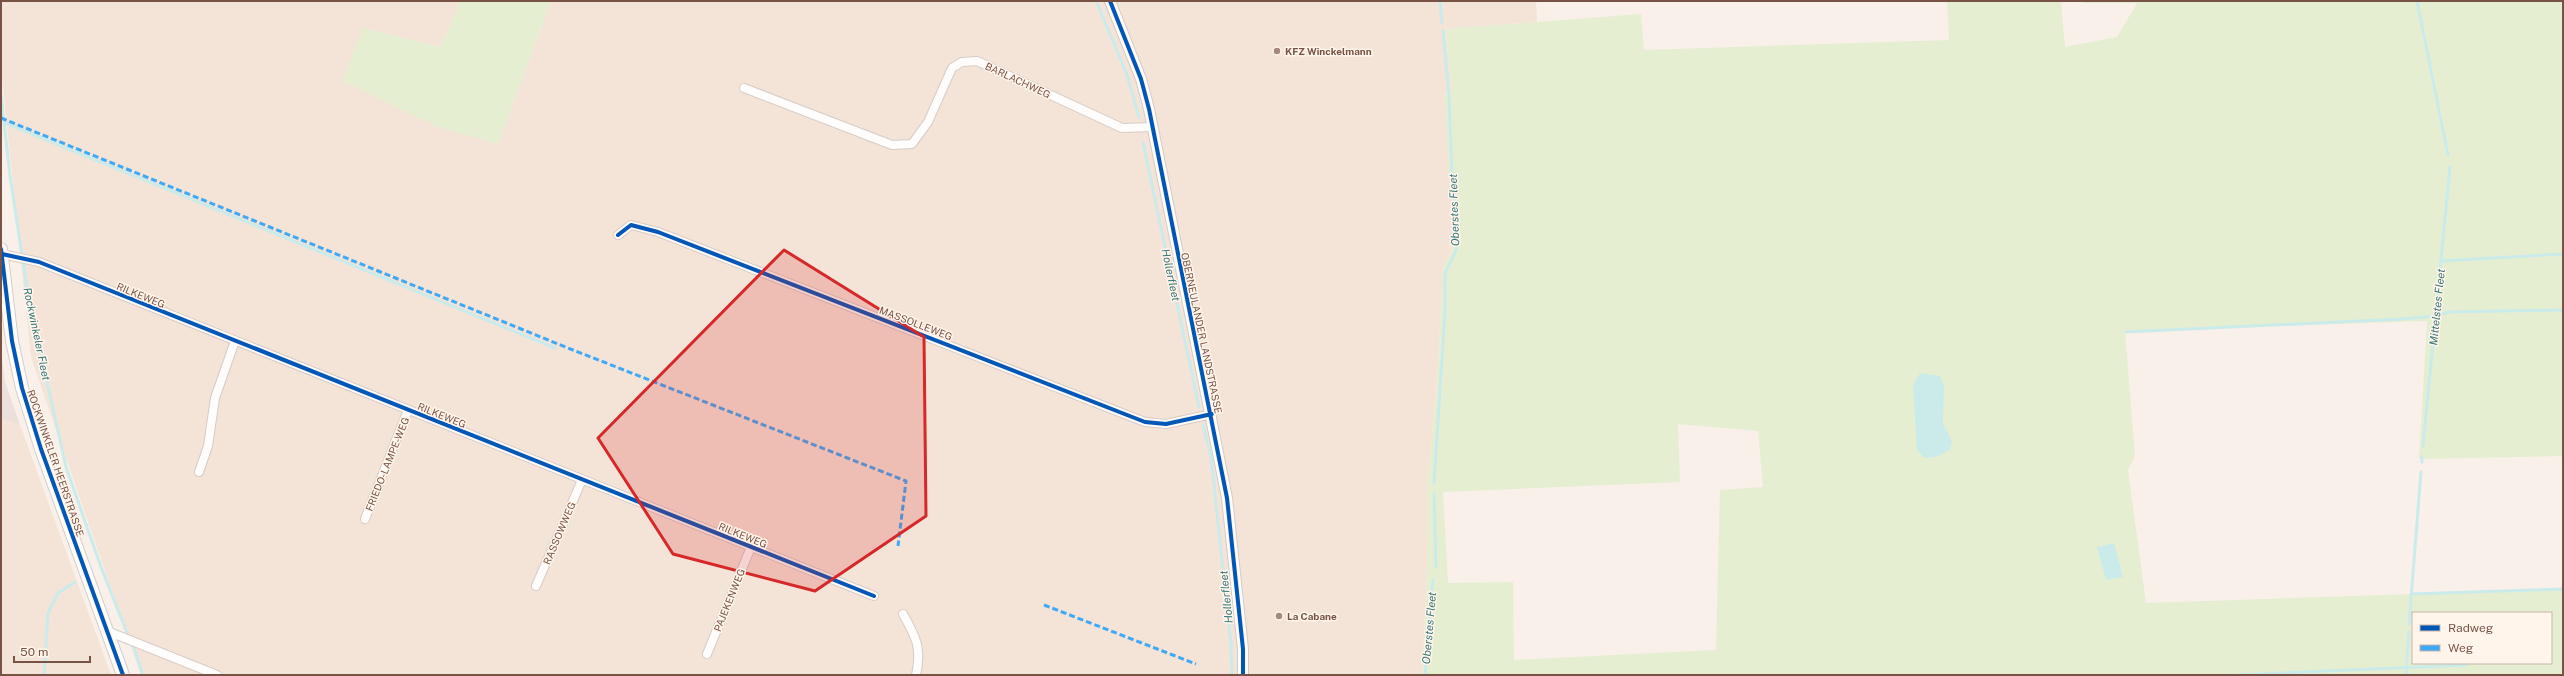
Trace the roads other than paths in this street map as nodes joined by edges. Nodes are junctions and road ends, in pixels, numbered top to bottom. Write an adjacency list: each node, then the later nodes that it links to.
1 (1110, 1): 3 (street, OBERNEULANDER LANDSTRASSE)
2 (744, 88): 3 (street, BARLACHWEG)
3 (1152, 127): 8 (street, OBERNEULANDER LANDSTRASSE)
4 (618, 235): 8 (street, MASSOLLEWEG)
5 (1, 252): 6 (street, RILKEWEG); 16 (main road, ROCKWINKELER HEERSTRASSE)
6 (235, 341): 7 (street, RILKEWEG); 9 (street)
7 (408, 410): 10 (street, RILKEWEG); 11 (street, FRIEDO-LAMPE-WEG)
8 (1212, 414): 21 (street, OBERNEULANDER LANDSTRASSE)
9 (198, 472)
10 (582, 480): 12 (street, RILKEWEG); 13 (street, RASSOWWEG)
11 (365, 519)
12 (751, 547): 14 (street, RILKEWEG); 17 (street, PAJEKENWEG)
13 (536, 586)
14 (874, 596)
15 (903, 614): 20 (street)
16 (107, 631): 18 (main road, ROCKWINKELER HEERSTRASSE); 19 (street)
17 (707, 654)
18 (123, 675)
19 (217, 675)
20 (916, 675)
21 (1243, 675)

